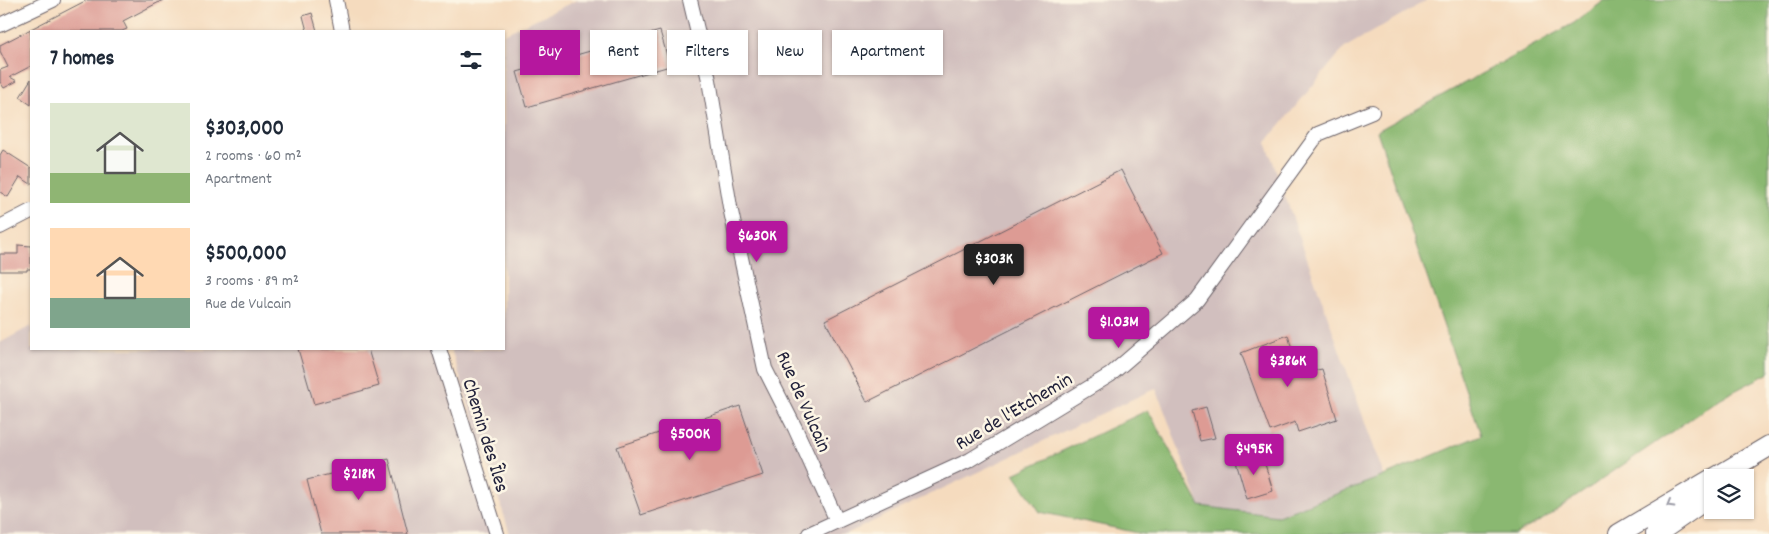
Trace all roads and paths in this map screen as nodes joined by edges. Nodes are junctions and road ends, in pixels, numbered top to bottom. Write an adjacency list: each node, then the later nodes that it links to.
1 (53, 0): 4 (street)
2 (336, 0): 5 (street)
3 (690, 0): 16 (street, Rue de Vulcain)
4 (0, 25)
5 (342, 30)
6 (1372, 112): 16 (street, Rue de l'Etchemin)
7 (30, 212): 8 (street)
8 (0, 227)
9 (439, 350): 17 (street, Chemin des Îles)
10 (1769, 446): 12 (highway)
11 (1769, 456): 13 (highway)
12 (1729, 469)
13 (1751, 469)
14 (1704, 484): 19 (highway, one-way to 19)
15 (1704, 501): 20 (highway)
16 (837, 521): 18 (street, Rue de l'Etchemin)
17 (497, 534)
18 (809, 534)
19 (1619, 534)
20 (1656, 534)

